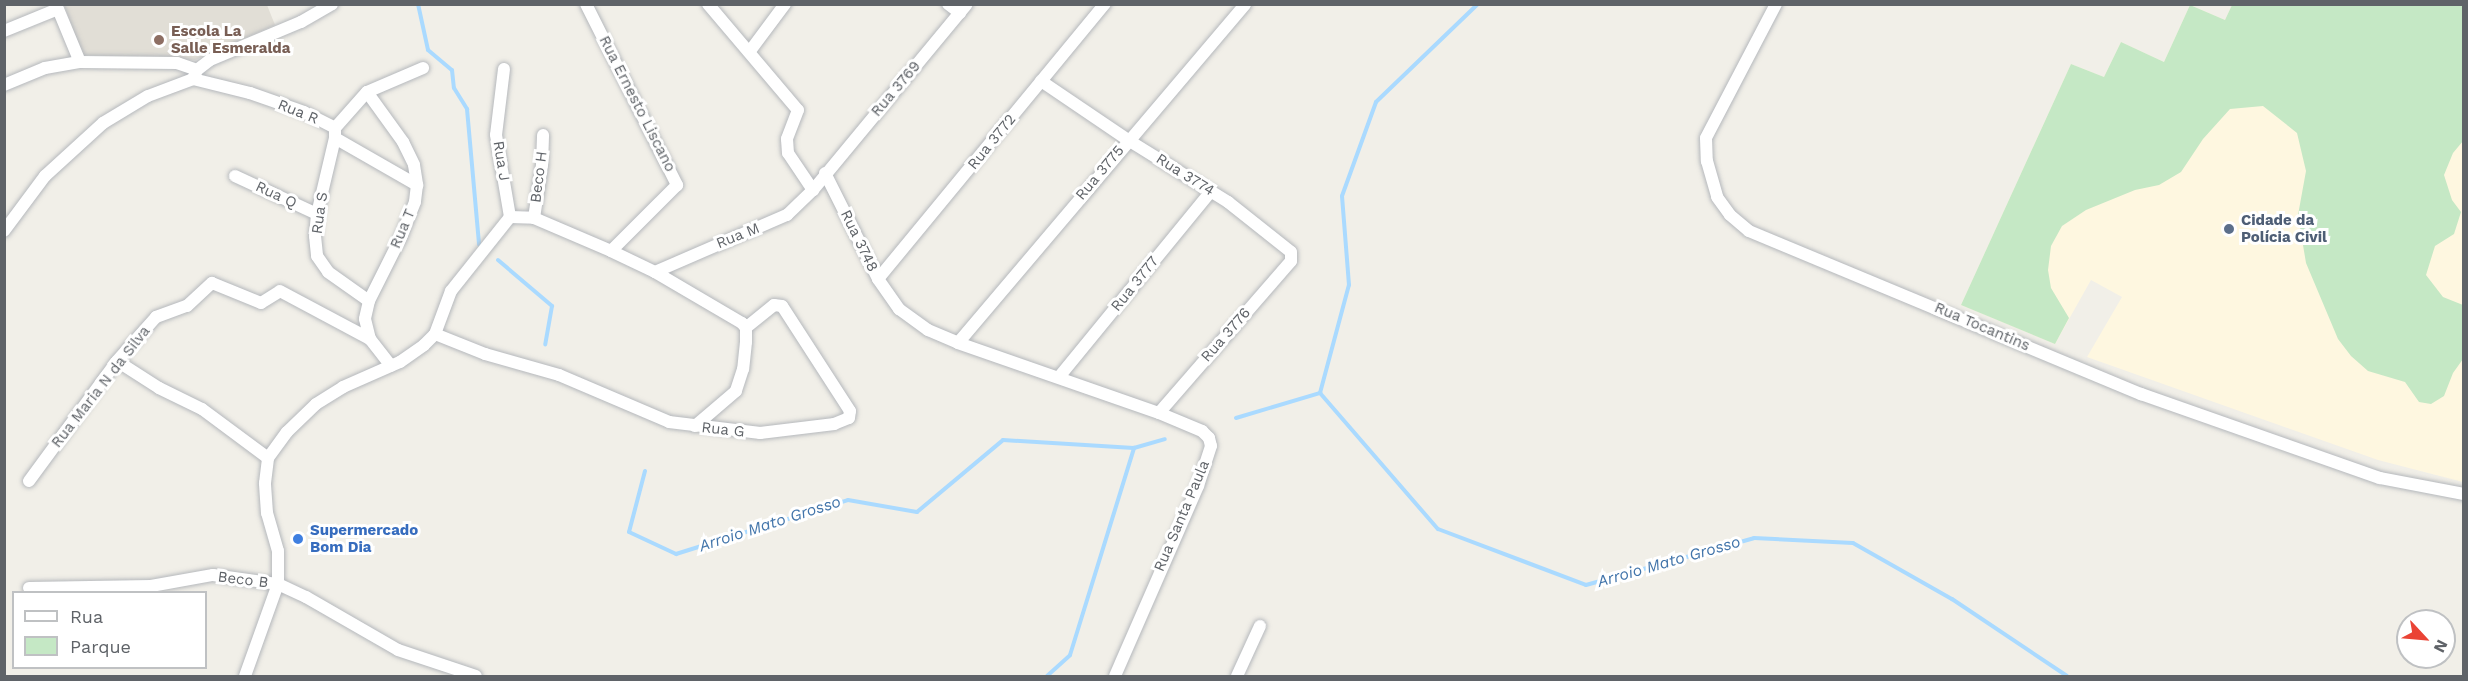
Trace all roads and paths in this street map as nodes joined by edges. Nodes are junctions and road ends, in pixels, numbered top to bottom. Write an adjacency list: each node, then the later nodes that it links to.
1 (586, 4): 31 (street, Rua Ernesto Liscano)
2 (708, 4): 11 (street)
3 (785, 4): 11 (street)
4 (948, 4): 9 (street)
5 (1105, 4): 16 (street, Rua 3772)
6 (1245, 4): 21 (street, Rua 3775)
7 (1776, 4): 48 (street, Rua Tocantins)
8 (330, 5): 15 (street)
9 (963, 9): 22 (street, Rua 3769)
10 (4, 31): 12 (street)
11 (750, 51): 25 (street)
12 (80, 62): 15 (street, Rua R); 17 (street, Rua R)
13 (423, 68): 18 (street, Rua S)
14 (504, 69): 28 (street, Rua J)
15 (195, 75): 19 (street, Rua R); 30 (street)
16 (1041, 81): 21 (street, Rua 3774); 34 (street, Rua 3772)
17 (4, 85)
18 (367, 92): 19 (street, Rua S); 24 (street, Rua T)
19 (335, 133): 24 (street, Rua R); 27 (street, Rua S)
20 (543, 135): 29 (street, Beco H)
21 (1128, 140): 26 (street, Rua 3774); 39 (street, Rua 3775)
22 (825, 173): 25 (street); 34 (street, Rua 3748)
23 (235, 176): 27 (street, Rua Q)
24 (417, 184): 35 (street, Rua T)
25 (813, 190): 33 (street, Rua M)
26 (1210, 190): 32 (street, Rua 3774); 42 (street, Rua 3777)
27 (317, 214): 35 (street, Rua S)
28 (510, 217): 29 (street); 37 (street)
29 (534, 218): 31 (street)
30 (4, 231)
31 (611, 251): 33 (street)
32 (1292, 257): 44 (street, Rua 3776)
33 (656, 272): 36 (street)
34 (878, 279): 39 (street, Rua 3748)
35 (369, 301): 38 (street, Rua T)
36 (746, 328): 45 (street); 45 (street, Rua G)
37 (435, 334): 41 (street); 45 (street, Rua G)
38 (369, 339): 40 (street, Rua Maria N da Silva); 41 (street)
39 (958, 343): 42 (street, Rua 3748)
40 (117, 361): 46 (street); 47 (street, Rua Maria N da Silva)
41 (391, 366): 46 (street)
42 (1059, 377): 43 (street, Rua 3748)
43 (1128, 401): 44 (street, Rua Santa Paula)
44 (1159, 413): 54 (street, Rua Santa Paula)
45 (695, 426)
46 (268, 458): 49 (street)
47 (29, 481)
48 (2463, 494)
49 (278, 584): 50 (street, Beco B); 52 (street); 53 (street)
50 (29, 588)
51 (1260, 626): 55 (street)
52 (245, 676)
53 (476, 676)
54 (1115, 676)
55 (1238, 676)

